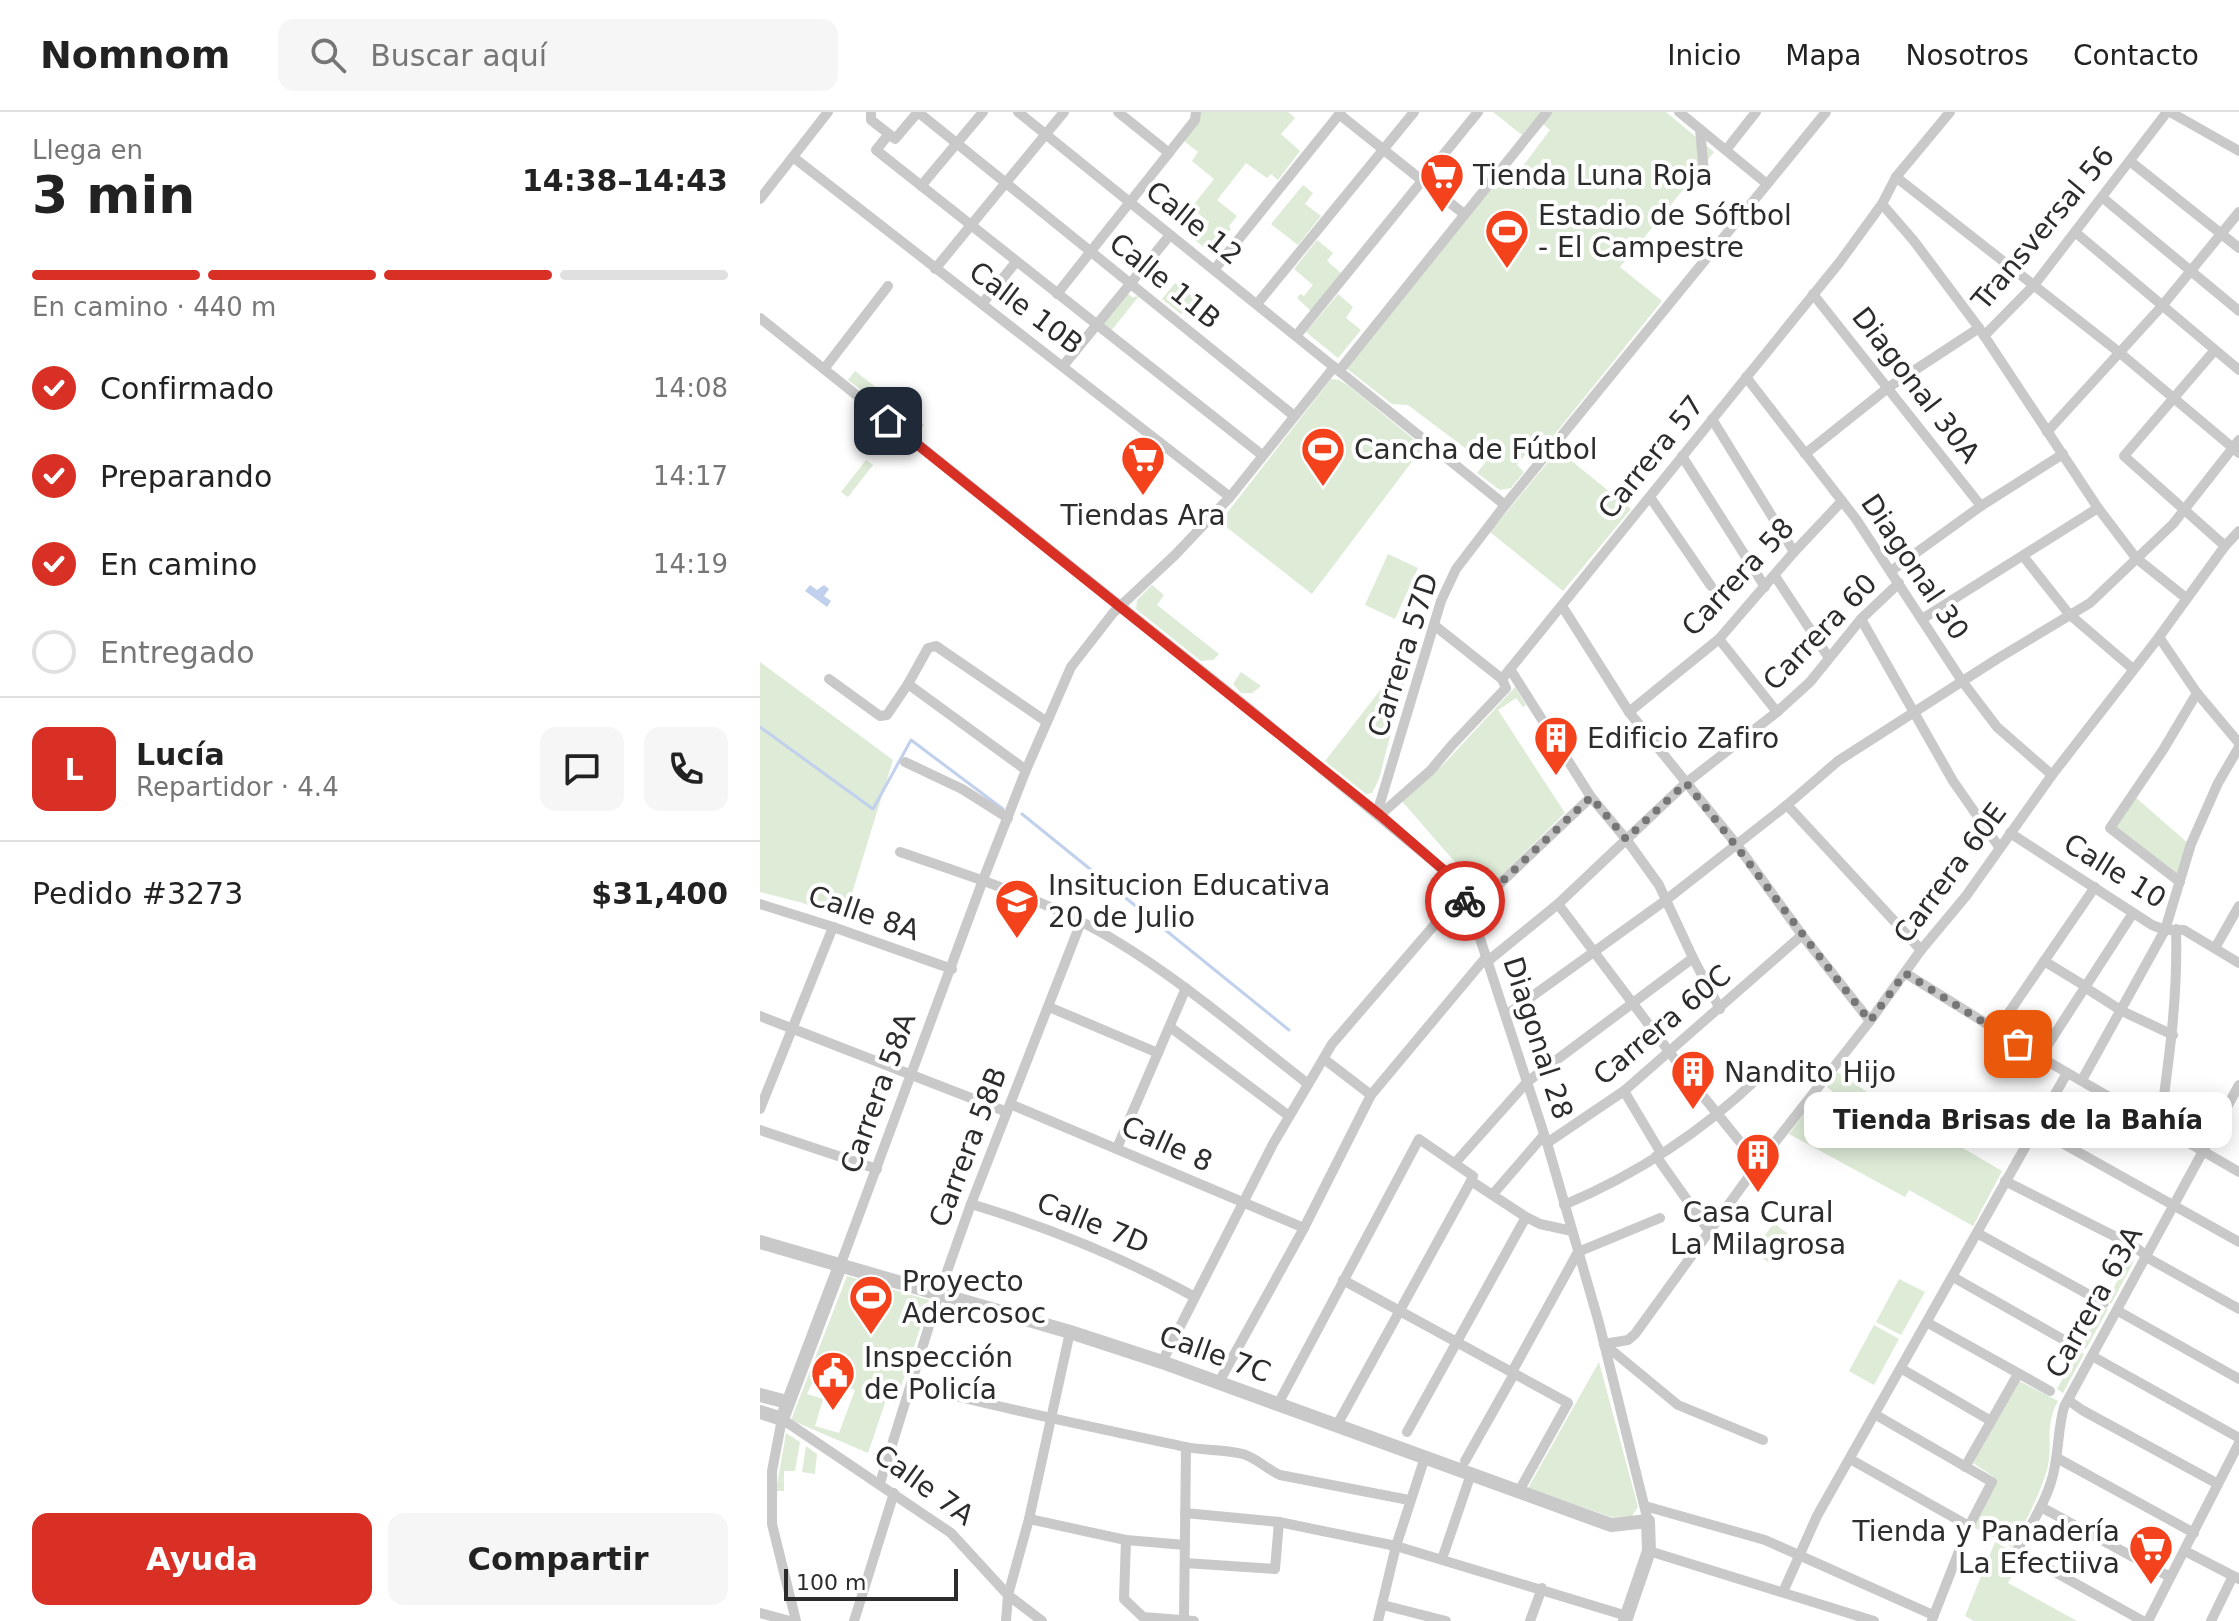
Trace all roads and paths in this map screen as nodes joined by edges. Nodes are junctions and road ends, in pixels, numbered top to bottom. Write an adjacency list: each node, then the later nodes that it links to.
1 (828, 112): 26 (street)
2 (871, 112): 19 (street)
3 (918, 112): 19 (street); 21 (street, Calle 11B)
4 (983, 112): 21 (street)
5 (1018, 112): 20 (street, Calle 12)
6 (1064, 112): 20 (street)
7 (1118, 112): 25 (street)
8 (1414, 112): 22 (street)
9 (1478, 112): 30 (street)
10 (1547, 112): 39 (street)
11 (1756, 112): 23 (street)
12 (1826, 112): 32 (street, Carrera 57D)
13 (1950, 112): 29 (street, Carrera 57)
14 (2169, 112): 24 (street); 27 (street, Transversal 56)
15 (1197, 113): 25 (street)
16 (1340, 113): 22 (street); 48 (street)
17 (1684, 114): 18 (street)
18 (1700, 129): 23 (street); 28 (street)
19 (889, 134): 33 (street)
20 (1046, 134): 31 (street); 36 (street, Calle 12)
21 (957, 143): 31 (street, Calle 11B); 33 (street)
22 (1383, 149): 30 (street); 56 (street)
23 (1726, 150): 32 (street)
24 (2239, 151)
25 (1169, 153): 36 (street)
26 (793, 157): 35 (street); 47 (street, Calle 10B)
27 (2131, 162): 34 (street, Transversal 56); 42 (street)
28 (1704, 172)
29 (1896, 177): 37 (street, Carrera 57); 51 (street)
30 (1422, 181): 39 (street); 62 (street)
31 (1006, 183): 40 (street); 45 (street, Calle 11B)
32 (1767, 184): 83 (street, Carrera 57D)
33 (921, 186): 40 (street)
34 (2103, 198): 41 (street, Transversal 56); 49 (street)
35 (760, 199)
36 (1131, 202): 43 (street, Calle 12); 45 (street)
37 (1882, 204): 54 (street, Carrera 57); 61 (street)
38 (2239, 212): 42 (street)
39 (1464, 214): 67 (street)
40 (970, 226): 46 (street); 47 (street)
41 (2075, 232): 51 (street, Transversal 56); 57 (street)
42 (2221, 234): 44 (street); 49 (street)
43 (1170, 235): 48 (street, Calle 12); 50 (street)
44 (2239, 248)
45 (1091, 251): 50 (street, Calle 11B); 53 (street)
46 (1016, 262): 53 (street); 55 (street)
47 (935, 269): 55 (street, Calle 10B)
48 (1214, 270): 56 (street, Calle 12)
49 (2190, 272): 57 (street); 58 (street)
50 (1130, 284): 60 (street); 72 (street, Calle 11B)
51 (2035, 284): 61 (street, Transversal 56); 64 (street)
52 (888, 286): 66 (street)
53 (1057, 294): 60 (street)
54 (1813, 294): 69 (street, Carrera 57); 70 (street, Diagonal 30A)
55 (982, 304): 65 (street, Calle 10B)
56 (1257, 304): 62 (street, Calle 12)
57 (2162, 306): 63 (street); 64 (street)
58 (2239, 311)
59 (760, 318): 66 (street, Diagonal 28)
60 (1096, 325): 65 (street); 78 (street)
61 (1981, 332): 70 (street); 74 (street)
62 (1296, 336): 67 (street, Calle 12)
63 (2214, 351): 68 (street); 71 (street)
64 (2120, 353): 71 (street); 74 (street)
65 (1063, 366): 80 (street, Calle 10B)
66 (824, 369): 99 (street, Diagonal 28)
67 (1336, 369): 72 (street); 83 (street, Calle 12)
68 (2239, 370)
69 (1746, 377): 73 (street, Carrera 57); 76 (street, Diagonal 30)
70 (1889, 387): 76 (street); 84 (street, Diagonal 30A)
71 (2174, 399): 75 (street); 86 (street)
72 (1293, 415): 78 (street)
73 (1712, 419): 79 (street, Carrera 57); 89 (street)
74 (2047, 432): 77 (street)
75 (2237, 447): 86 (street)
76 (1805, 454): 82 (street, Diagonal 30)
77 (2063, 454): 84 (street, Carrera 60); 85 (street)
78 (1262, 455): 80 (street)
79 (1682, 456): 81 (street, Carrera 57); 96 (street)
80 (1230, 497): 99 (street)
81 (1650, 497): 95 (street); 98 (street, Carrera 57)
82 (1842, 501): 89 (street, Carrera 58); 92 (street, Diagonal 30)
83 (1505, 505): 103 (street, Carrera 57D)
84 (1981, 506): 92 (street, Carrera 60)
85 (2098, 508): 90 (street); 91 (street)
86 (2183, 509): 88 (street); 91 (street)
87 (2239, 531): 88 (street, Carrera 60E)
88 (2225, 546): 97 (street, Carrera 60E)
89 (1794, 552): 93 (street, Carrera 58)
90 (2023, 556): 100 (street); 102 (street)
91 (2136, 558): 97 (street); 100 (street)
92 (1891, 571): 94 (street, Diagonal 30)
93 (1775, 576): 96 (street, Carrera 58); 106 (street)
94 (1899, 583): 101 (street, Carrera 60); 102 (street, Diagonal 30)
95 (1711, 586)
96 (1765, 587): 105 (street, Carrera 58)
97 (2186, 598): 104 (street, Carrera 60E)
98 (1562, 606): 107 (street, Carrera 57); 114 (street)
99 (1120, 607): 117 (street, Carrera 58A); 125 (street, Diagonal 28)
100 (2069, 614): 108 (street); 111 (street)
101 (1861, 619): 106 (street, Carrera 60); 116 (street)
102 (1922, 619): 111 (street, Diagonal 30)
103 (1434, 625): 110 (street); 125 (street, Carrera 57D)
104 (2159, 637): 108 (street, Carrera 60E); 113 (street)
105 (1719, 639): 114 (street, Carrera 58); 115 (street)
106 (1829, 658): 115 (street, Carrera 60)
107 (1510, 669): 110 (street, Carrera 57); 123 (street)
108 (2133, 669): 121 (street, Carrera 60E)
109 (829, 679): 112 (street)
110 (1502, 679): 125 (street, Carrera 57)
111 (1962, 681): 116 (street); 121 (street, Diagonal 30)
112 (908, 684): 117 (street); 120 (street)
113 (2197, 693): 118 (street); 133 (street)
114 (1629, 712): 122 (street)
115 (1777, 712): 122 (street, Carrera 60)
116 (1915, 713): 124 (street); 130 (street)
117 (1047, 722): 120 (street, Carrera 58A)
118 (2239, 745): 133 (street)
119 (905, 762): 126 (street)
120 (1026, 770): 126 (street, Carrera 58A)
121 (2052, 775): 127 (street, Carrera 60E)
122 (1686, 783): 128 (street, Carrera 60); 129 (street)
123 (1591, 797): 128 (street); 140 (street)
124 (1787, 805): 129 (street); 147 (street)
125 (1378, 814): 135 (street, Diagonal 28)
126 (1008, 818): 132 (street, Carrera 58A)
127 (2010, 833): 130 (street, Carrera 60E); 134 (street, Calle 10)
128 (1626, 839): 136 (street); 138 (street, Carrera 60)
129 (1737, 845): 136 (street); 145 (street)
130 (1999, 847): 147 (street, Carrera 60E)
131 (900, 852): 132 (street)
132 (983, 880): 142 (street); 153 (street, Carrera 58A)
133 (2180, 882): 144 (street)
134 (2095, 887): 141 (street, Calle 10); 151 (street)
135 (1461, 894): 140 (street, Diagonal 28); 171 (street)
136 (1666, 900): 148 (street); 150 (street)
137 (760, 904): 143 (street, Calle 8A)
138 (1558, 904): 148 (street); 149 (street, Carrera 60)
139 (2239, 906): 146 (street)
140 (1471, 911): 149 (street, Diagonal 28)
141 (2133, 913): 144 (street, Calle 10); 155 (street)
142 (1081, 922): 156 (street); 158 (street, Carrera 58B)
143 (833, 927): 153 (street, Calle 8A); 165 (street)
144 (2171, 930): 146 (street, Calle 10); 160 (street); 167 (street)
145 (1802, 935): 159 (street, Carrera 60C); 163 (street)
146 (2215, 948): 152 (street, Calle 10)
147 (1921, 950): 154 (street, Carrera 60E)
148 (1595, 953): 157 (street); 161 (street)
149 (1488, 958): 161 (street, Diagonal 28); 180 (street, Carrera 60)
150 (1693, 958): 157 (street); 159 (street)
151 (2044, 961): 155 (street); 166 (street)
152 (2239, 963)
153 (952, 969): 172 (street, Carrera 58A)
154 (1905, 973): 163 (street, Carrera 60E); 166 (street)
155 (2086, 987): 160 (street); 170 (street)
156 (1186, 988): 164 (street); 177 (street)
157 (1634, 1001): 168 (street); 176 (street)
158 (1049, 1007): 169 (street); 181 (street, Carrera 58B)
159 (1720, 1009): 168 (street, Carrera 60C)
160 (2122, 1011): 167 (street); 175 (street)
161 (1506, 1015): 176 (street, Diagonal 28)
162 (760, 1016): 165 (street, Calle 8)
163 (1870, 1021): 193 (street, Carrera 60E)
164 (1170, 1027): 169 (street); 184 (street)
165 (793, 1029): 172 (street, Calle 8); 182 (street)
166 (1997, 1030): 170 (street)
167 (2173, 1035): 185 (street)
168 (1670, 1052): 179 (street, Carrera 60C); 183 (street)
169 (1158, 1053): 189 (street)
170 (2040, 1057): 173 (street)
171 (1324, 1059): 177 (street); 180 (street)
172 (912, 1073): 181 (street, Calle 8); 194 (street, Carrera 58A)
173 (2067, 1073): 175 (street); 186 (street)
174 (1759, 1077): 183 (street)
175 (2082, 1080): 185 (street)
176 (1527, 1082): 188 (street, Diagonal 28); 192 (street)
177 (1308, 1084): 184 (street)
178 (2239, 1085): 190 (street, Carrera 63A)
179 (1624, 1091): 188 (street, Carrera 60C); 191 (street)
180 (1371, 1095): 205 (street, Carrera 60)
181 (1009, 1108): 189 (street, Calle 8); 199 (street, Carrera 58B)
182 (760, 1109)
183 (1718, 1114): 191 (street); 193 (street)
184 (1289, 1116): 200 (street)
185 (2160, 1126): 190 (street)
186 (2035, 1128): 197 (street); 202 (street)
187 (760, 1130): 194 (street)
188 (1546, 1139): 198 (street, Carrera 60C); 201 (street, Diagonal 28)
189 (1117, 1148): 200 (street, Calle 8)
190 (2202, 1152): 195 (street); 202 (street, Carrera 63A)
191 (1658, 1154): 201 (street); 207 (street)
192 (1455, 1163): 196 (street); 215 (street)
193 (1758, 1164): 207 (street, Carrera 60E)
194 (877, 1169): 213 (street, Carrera 58A)
195 (2239, 1172)
196 (1471, 1181): 198 (street); 220 (street)
197 (2005, 1181): 208 (street); 212 (street)
198 (1493, 1194): 203 (street)
199 (971, 1204): 216 (street, Carrera 58B); 217 (street, Calle 7D)
200 (1244, 1204): 205 (street, Calle 8); 217 (street)
201 (1564, 1205): 206 (street, Diagonal 28)
202 (2174, 1206): 210 (street); 212 (street, Carrera 63A)
203 (1526, 1217): 206 (street); 224 (street)
204 (1660, 1218): 211 (street)
205 (1304, 1228): 233 (street, Carrera 60)
206 (1572, 1231): 211 (street, Diagonal 28)
207 (1709, 1231): 225 (street, Carrera 60E)
208 (1977, 1233): 214 (street); 218 (street)
209 (760, 1242): 213 (street, Calle 7C)
210 (2239, 1242)
211 (1578, 1252): 225 (street, Diagonal 28); 230 (street)
212 (2147, 1257): 219 (street); 221 (street, Carrera 63A)
213 (840, 1266): 216 (street, Calle 7C); 238 (street, Carrera 58A)
214 (1953, 1277): 222 (street); 226 (street)
215 (1343, 1280): 220 (street); 239 (street)
216 (939, 1294): 223 (street, Calle 7C); 234 (street, Carrera 58B)
217 (1193, 1296): 228 (street)
218 (2104, 1303)
219 (2239, 1309)
220 (1401, 1310): 224 (street); 245 (street)
221 (2118, 1311): 227 (street, Carrera 63A); 232 (street)
222 (1928, 1323): 229 (street); 231 (street)
223 (1070, 1332): 228 (street, Calle 7C); 242 (street)
224 (1457, 1342): 230 (street); 246 (street)
225 (1604, 1344): 247 (street); 262 (street, Diagonal 28)
226 (2078, 1348)
227 (2092, 1356): 237 (street, Carrera 63A); 248 (street)
228 (1162, 1362): 233 (street, Calle 7C)
229 (1902, 1369): 241 (street); 244 (street)
230 (1513, 1373): 253 (street); 257 (street)
231 (2018, 1374): 235 (street); 244 (street)
232 (2239, 1379)
233 (1219, 1382): 239 (street, Calle 7C)
234 (911, 1385): 242 (street); 255 (street, Carrera 58B)
235 (2050, 1391)
236 (760, 1395): 238 (street)
237 (2068, 1400): 251 (street, Carrera 63A); 256 (street)
238 (787, 1402): 243 (street, Carrera 58A)
239 (1278, 1404): 245 (street, Calle 7C)
240 (760, 1412): 243 (street, Calle 7A)
241 (1876, 1415): 252 (street); 254 (street)
242 (1051, 1417): 249 (street); 263 (street)
243 (782, 1419): 255 (street, Calle 7A); 287 (street, Carrera 58A)
244 (1991, 1421): 254 (street)
245 (1337, 1425): 250 (street, Calle 7C)
246 (1407, 1432)
247 (1763, 1440)
248 (2239, 1440): 256 (street)
249 (1186, 1447): 259 (street); 261 (street)
250 (1425, 1457): 253 (street, Calle 7C); 259 (street)
251 (2057, 1458): 260 (street, Carrera 63A); 266 (street)
252 (1850, 1459): 265 (street); 272 (street)
253 (1468, 1467): 257 (street, Calle 7C); 273 (street)
254 (1965, 1467): 265 (street)
255 (880, 1483): 258 (street, Calle 7A)
256 (2218, 1484): 266 (street)
257 (1519, 1491): 262 (street, Calle 7C)
258 (894, 1493): 279 (street, Calle 7A); 288 (street)
259 (1409, 1500): 269 (street)
260 (2041, 1507): 275 (street); 296 (street, Carrera 63A)
261 (1185, 1513): 264 (street); 268 (street)
262 (1646, 1513): 270 (street); 272 (street)
263 (1029, 1519): 267 (street); 279 (street)
264 (1279, 1522): 269 (street); 274 (street)
265 (1969, 1526): 284 (street)
266 (2194, 1533): 271 (street)
267 (1126, 1540): 268 (street); 285 (street)
268 (1185, 1545): 274 (street)
269 (1396, 1546): 273 (street); 280 (street)
270 (1649, 1551): 278 (street); 283 (street)
271 (2185, 1551): 275 (street); 276 (street)
272 (1799, 1556): 278 (street); 284 (street)
273 (1442, 1559): 277 (street)
274 (1185, 1563): 286 (street)
275 (2170, 1577): 296 (street)
276 (2236, 1578): 297 (street)
277 (1542, 1588): 283 (street); 294 (street)
278 (1783, 1592): 282 (street)
279 (1008, 1595): 289 (street); 290 (street, Calle 7A)
280 (1383, 1605): 292 (street); 293 (street)
281 (760, 1613): 287 (street)
282 (1836, 1615): 295 (street)
283 (1626, 1618)
284 (1932, 1618)
285 (1143, 1619): 286 (street)
286 (1184, 1620): 291 (street)
287 (793, 1621)
288 (854, 1621)
289 (1006, 1621)
290 (1042, 1621)
291 (1194, 1621)
292 (1378, 1621)
293 (1446, 1621)
294 (1530, 1621)
295 (1874, 1621)
296 (2145, 1621)
297 (2211, 1621)

